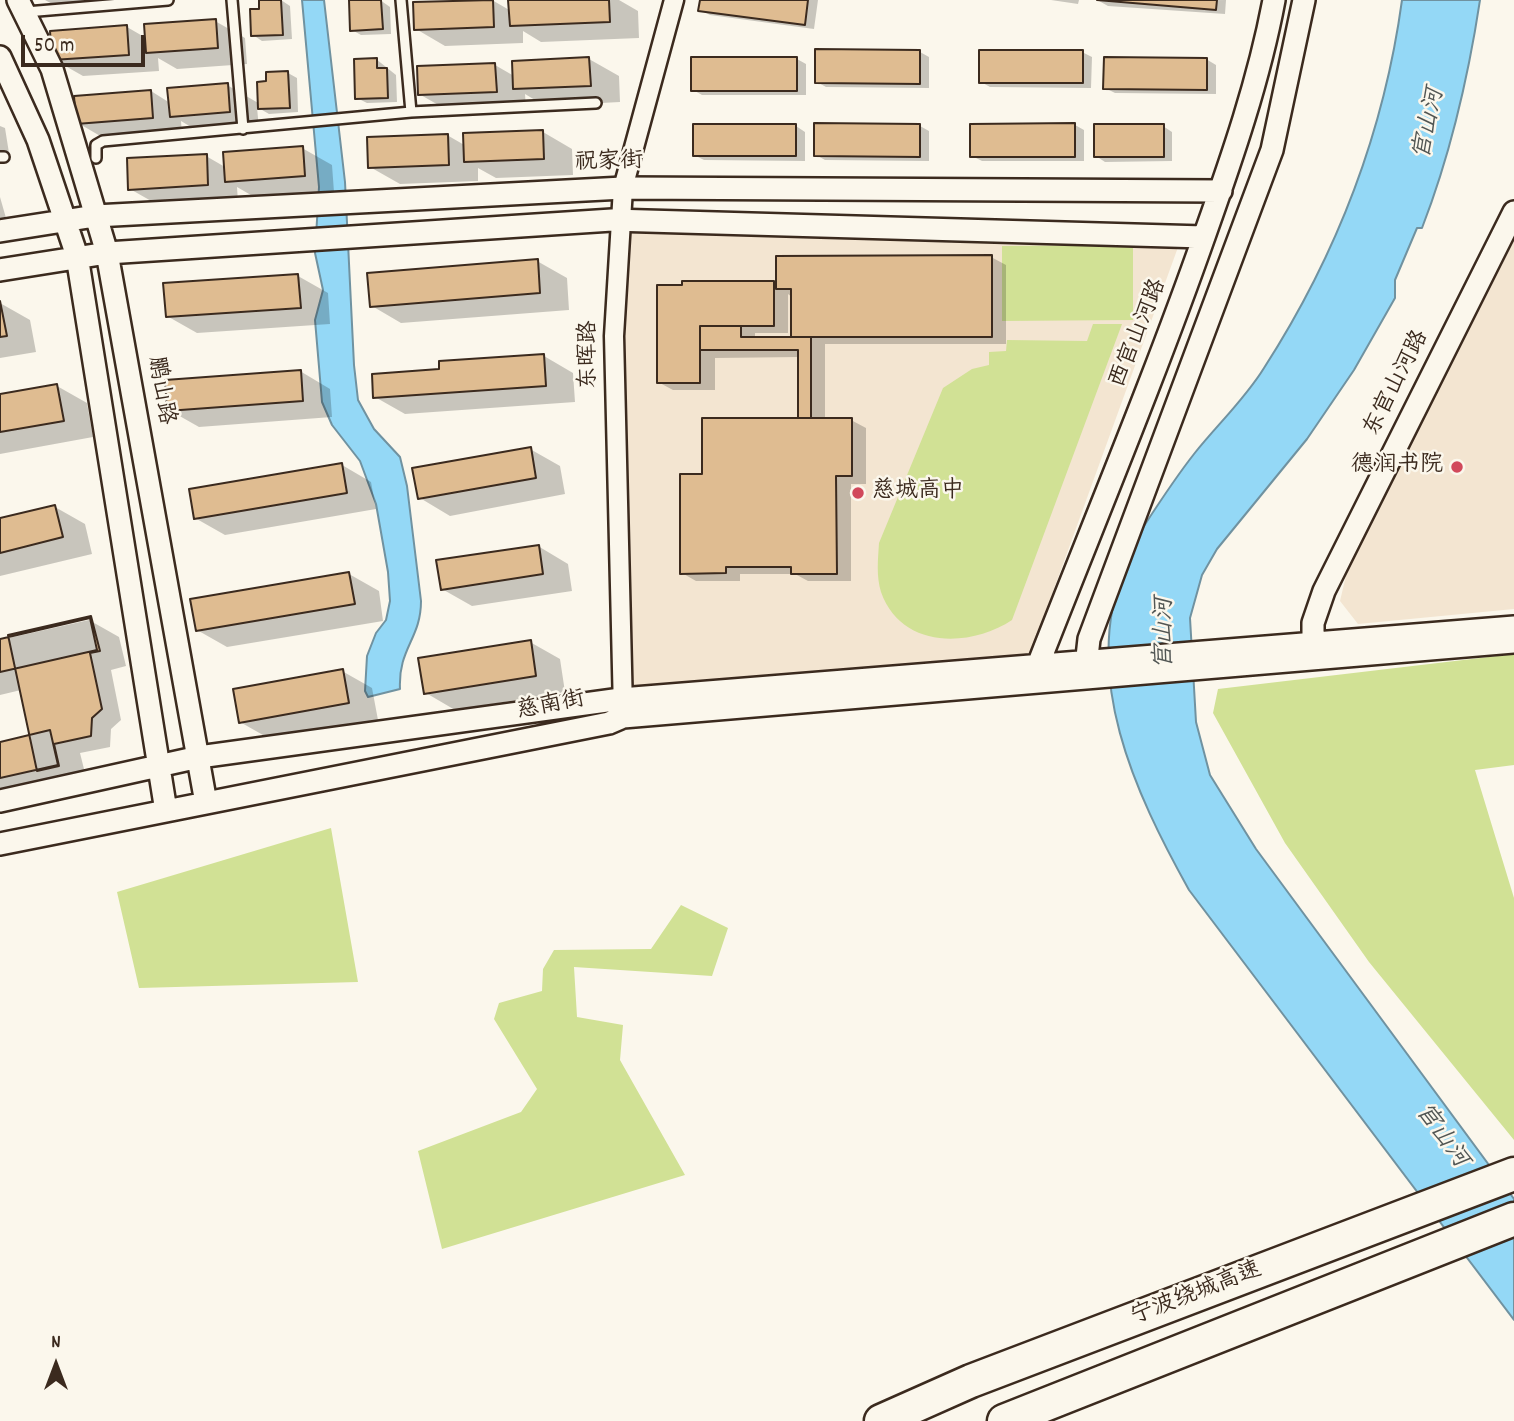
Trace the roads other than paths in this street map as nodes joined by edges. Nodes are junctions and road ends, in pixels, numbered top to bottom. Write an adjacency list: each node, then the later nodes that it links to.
1 (168, 0): 7 (lane)
2 (232, 0): 11 (lane)
3 (401, 0): 10 (lane)
4 (674, 0): 13 (street, 东晖路)
5 (1274, 0): 14 (street, 西官山河路)
6 (1304, 0): 27 (street)
7 (21, 6): 16 (street, 鹏山路)
8 (0, 57): 17 (street)
9 (596, 103): 10 (lane)
10 (411, 112): 11 (lane)
11 (243, 129): 12 (lane)
12 (96, 158)
13 (624, 188): 14 (street, 祝家街); 16 (street, 祝家街); 18 (street, 东晖路)
14 (1221, 191): 20 (street, 西官山河路)
15 (1514, 212): 26 (street, 东官山河路)
16 (95, 216): 17 (street, 祝家街); 21 (street, 鹏山路)
17 (65, 219): 19 (street, 祝家街); 22 (street)
18 (621, 221): 20 (street); 21 (street); 29 (street, 东晖路)
19 (0, 230)
20 (1204, 237): 28 (street, 西官山河路)
21 (107, 253): 22 (street); 30 (street, 鹏山路)
22 (78, 256): 23 (street); 31 (street)
23 (0, 270)
24 (1514, 627): 26 (street)
25 (1514, 642): 26 (street)
26 (1312, 653): 27 (street, 慈南街)
27 (1086, 669): 28 (street, 慈南街)
28 (1038, 673): 29 (street, 慈南街)
29 (622, 708): 30 (street, 慈南街); 33 (street, 慈南街)
30 (199, 757): 31 (street, 慈南街); 33 (street, 鹏山路)
31 (159, 765): 32 (street, 慈南街); 34 (street)
32 (0, 801)
33 (206, 803): 34 (street, 慈南街)
34 (166, 811): 35 (street, 慈南街)
35 (0, 844)
36 (1514, 1174): 38 (highway, 宁波绕城高速)
37 (1514, 1219): 39 (highway, 宁波绕城高速)
38 (881, 1421)
39 (1004, 1421)

